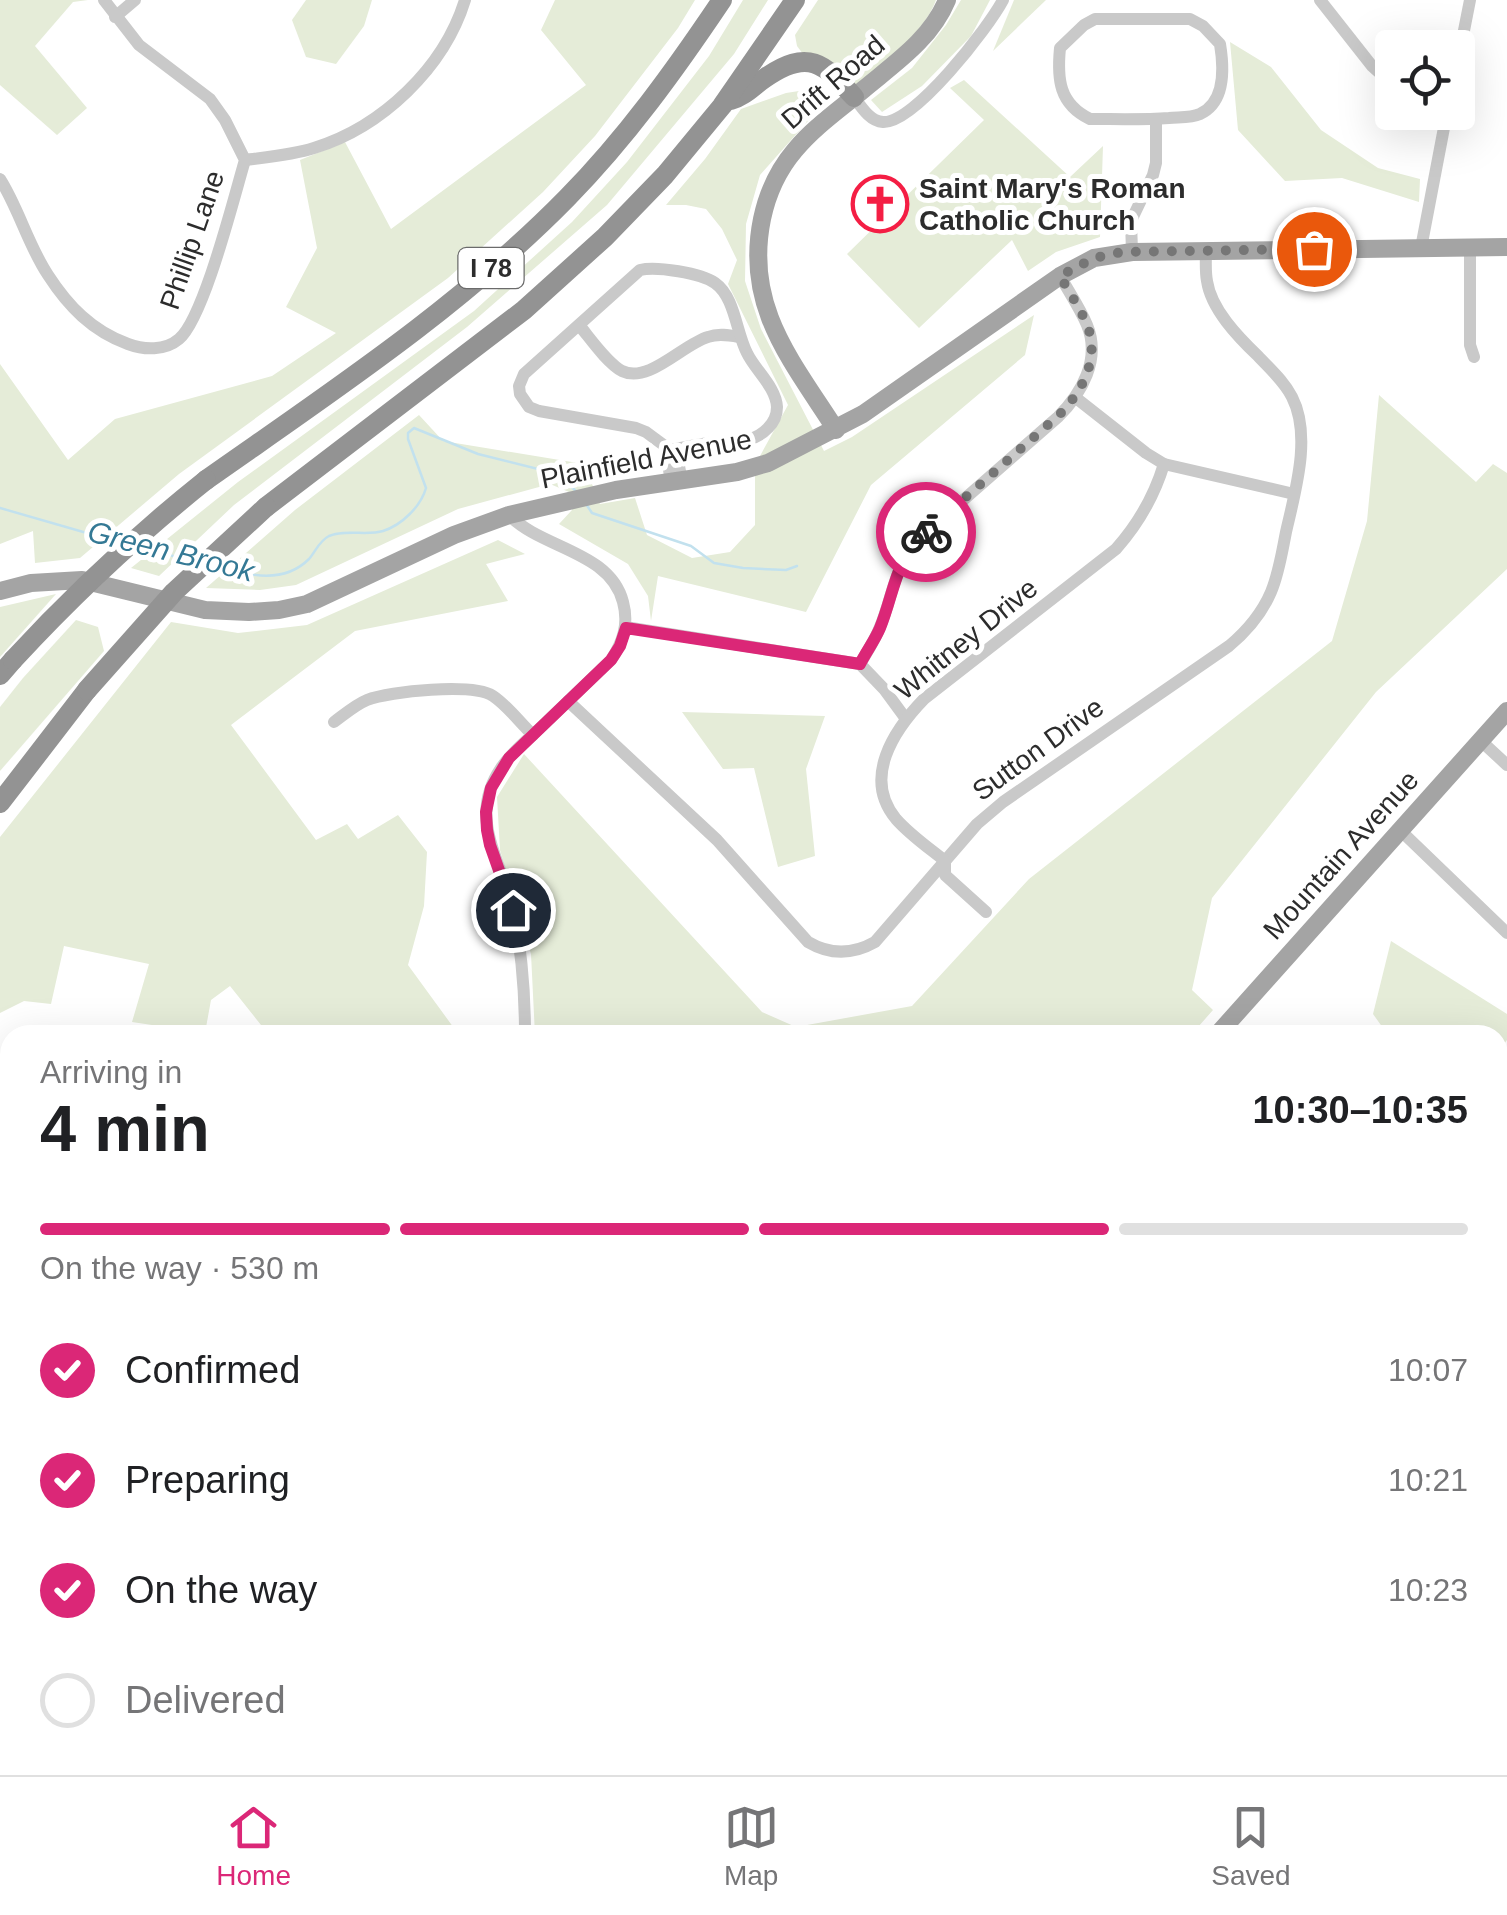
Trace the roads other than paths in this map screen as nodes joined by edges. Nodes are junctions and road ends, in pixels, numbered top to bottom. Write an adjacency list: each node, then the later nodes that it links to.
1 (104, 0): 10 (street, Phillip Lane)
2 (136, 0): 10 (street)
3 (465, 0): 17 (street)
4 (722, 0): 38 (highway, I 78, bridge)
5 (795, 0): 14 (highway, I 78)
6 (947, 0): 13 (main road, Drift Road)
7 (1003, 0): 13 (street)
8 (1320, 0): 12 (street)
9 (1470, 0): 11 (street)
10 (116, 17): 17 (street, Phillip Lane)
11 (1464, 30)
12 (1375, 69)
13 (854, 97): 14 (highway); 29 (main road, Drift Road)
14 (726, 102): 46 (highway, I 78, bridge)
15 (1156, 119): 15 (street); 23 (street)
16 (1444, 130): 21 (street)
17 (245, 160): 18 (street, Phillip Lane)
18 (0, 179)
19 (1470, 247): 20 (main road, Plainfield Avenue); 21 (main road, Plainfield Avenue); 27 (street)
20 (1507, 247)
21 (1422, 248): 22 (main road, Plainfield Avenue)
22 (1206, 250): 23 (main road, Plainfield Avenue); 33 (street, Sutton Drive)
23 (1132, 252): 24 (main road, Plainfield Avenue)
24 (1060, 276): 28 (street); 29 (main road, Plainfield Avenue)
25 (579, 324): 26 (street); 26 (street); 30 (street)
26 (739, 336): 30 (street)
27 (1474, 357)
28 (1076, 398): 31 (street); 37 (street)
29 (836, 430): 32 (main road, Plainfield Avenue)
30 (671, 450): 32 (street)
31 (1164, 464): 33 (street); 41 (street, Whitney Drive)
32 (677, 482): 34 (main road, Plainfield Avenue)
33 (1294, 494): 48 (street, Sutton Drive)
34 (508, 516): 35 (main road, Plainfield Avenue); 36 (street)
35 (0, 590)
36 (626, 628): 37 (street); 39 (street)
37 (860, 664): 41 (street)
38 (6, 667)
39 (568, 701): 43 (street); 48 (street, Sutton Drive)
40 (1507, 712): 44 (main road, Mountain Avenue)
41 (906, 720): 48 (street, Whitney Drive)
42 (334, 722): 43 (street)
43 (533, 735): 51 (street)
44 (1480, 740): 45 (street); 47 (main road, Mountain Avenue)
45 (1507, 765)
46 (0, 803)
47 (1400, 830): 50 (street); 52 (main road, Mountain Avenue)
48 (945, 861): 49 (street, Whitney Drive)
49 (986, 912)
50 (1507, 933)
51 (525, 1025)
52 (1226, 1025)

